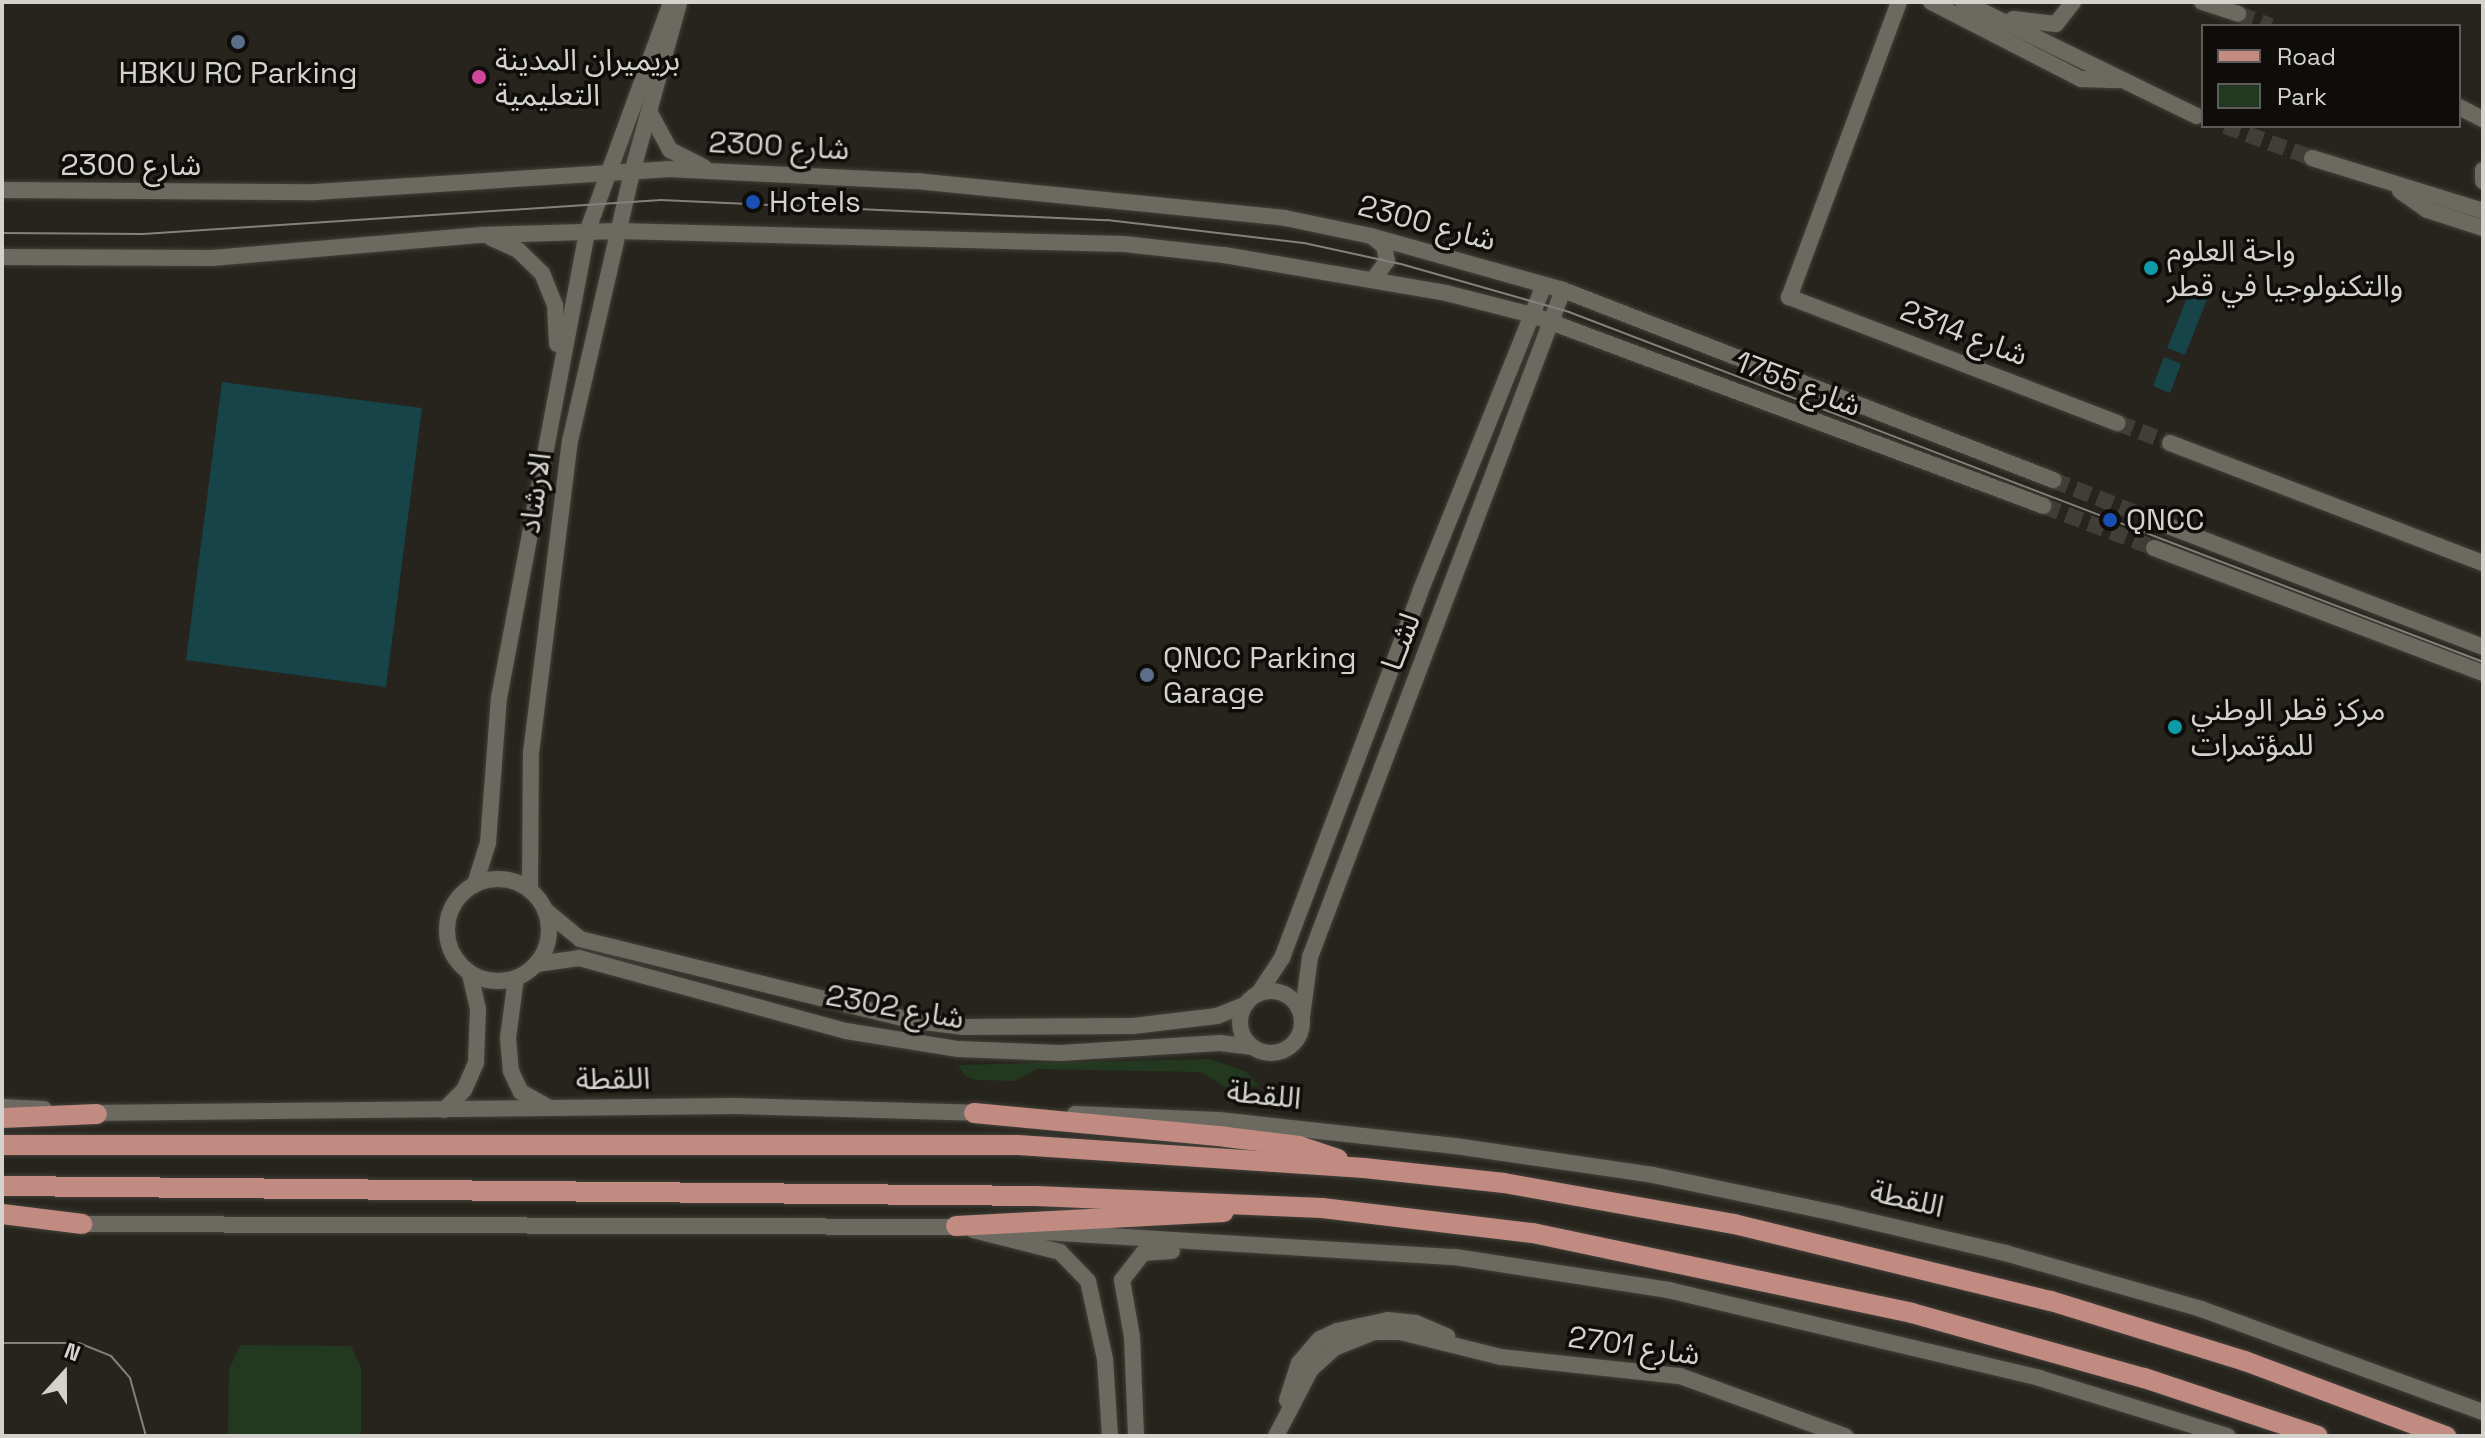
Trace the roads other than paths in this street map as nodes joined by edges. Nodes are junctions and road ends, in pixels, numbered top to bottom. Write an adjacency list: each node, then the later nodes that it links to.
1 (671, 2): 17 (street, الارشاد)
2 (680, 2): 12 (street, الارشاد)
3 (1910, 2): 8 (street)
4 (1931, 2): 10 (street)
5 (2073, 2): 7 (street)
6 (2202, 2): 9 (street)
7 (1968, 4): 10 (street)
8 (1897, 8): 36 (street, شارع 2314)
9 (2238, 14)
10 (2120, 80): 13 (street)
11 (2461, 108): 14 (street)
12 (650, 113): 16 (street, الارشاد); 18 (street)
13 (2197, 116)
14 (2483, 119)
15 (2312, 158): 21 (street)
16 (633, 169): 17 (street, شارع 2300); 18 (street, شارع 2300); 25 (street, الارشاد)
17 (608, 170): 22 (street, شارع 2300); 26 (street, الارشاد)
18 (713, 170): 28 (street, شارع 2300)
19 (2483, 170): 20 (street)
20 (2483, 181)
21 (2396, 187): 23 (street); 24 (street)
22 (2, 190)
23 (2483, 211)
24 (2483, 228)
25 (618, 231): 26 (street, شارع 2300); 30 (street, شارع 2300); 46 (street, الارشاد)
26 (587, 232): 27 (street, شارع 2300); 35 (street, الارشاد)
27 (482, 235): 29 (street, شارع 2300); 35 (street, الارشاد)
28 (1371, 236): 30 (street); 31 (street, شارع 2300)
29 (2, 257)
30 (1373, 280): 33 (street, شارع 2300)
31 (1544, 285): 32 (street, شارع 1755); 33 (street, لشــا)
32 (1563, 290): 34 (street, لشــا); 38 (street, شارع 1755)
33 (1532, 315): 34 (street, شارع 1755); 51 (street, لشــا)
34 (1553, 323): 39 (street, شارع 1755); 52 (street, لشــا)
35 (558, 372): 45 (street, الارشاد)
36 (2118, 423)
37 (2170, 443): 42 (street)
38 (2053, 480)
39 (2044, 506)
40 (2163, 524): 43 (street)
41 (2154, 548): 44 (street)
42 (2483, 563)
43 (2483, 647)
44 (2483, 673)
45 (475, 884): 46 (street); 49 (street)
46 (530, 889): 47 (street)
47 (545, 910): 48 (street); 51 (street, شارع 2302)
48 (537, 964): 50 (street); 53 (street, شارع 2302)
49 (470, 973): 50 (street); 55 (street)
50 (516, 978): 56 (street)
51 (1253, 998): 52 (street); 53 (street)
52 (1302, 1017): 53 (street)
53 (1253, 1047)
54 (2, 1107): 58 (street, اللقطة)
55 (444, 1110): 56 (street, اللقطة); 58 (street, اللقطة)
56 (557, 1110): 57 (street, اللقطة)
57 (974, 1113): 61 (main road); 69 (street, اللقطة)
58 (97, 1114): 59 (main road)
59 (2, 1118)
60 (2, 1145): 61 (main road, اللقطة)
61 (1364, 1168): 76 (main road, اللقطة)
62 (2, 1186): 63 (main road)
63 (1279, 1205): 67 (main road); 75 (main road)
64 (2, 1214): 65 (main road)
65 (82, 1224): 66 (street); 67 (street)
66 (2, 1225)
67 (956, 1226): 68 (street); 70 (street)
68 (1269, 1247): 71 (street); 74 (street)
69 (2483, 1412)
70 (1110, 1436)
71 (1136, 1436)
72 (1276, 1436): 73 (street, شارع 2701)
73 (1845, 1436)
74 (2227, 1436)
75 (2318, 1436)
76 (2446, 1436)

